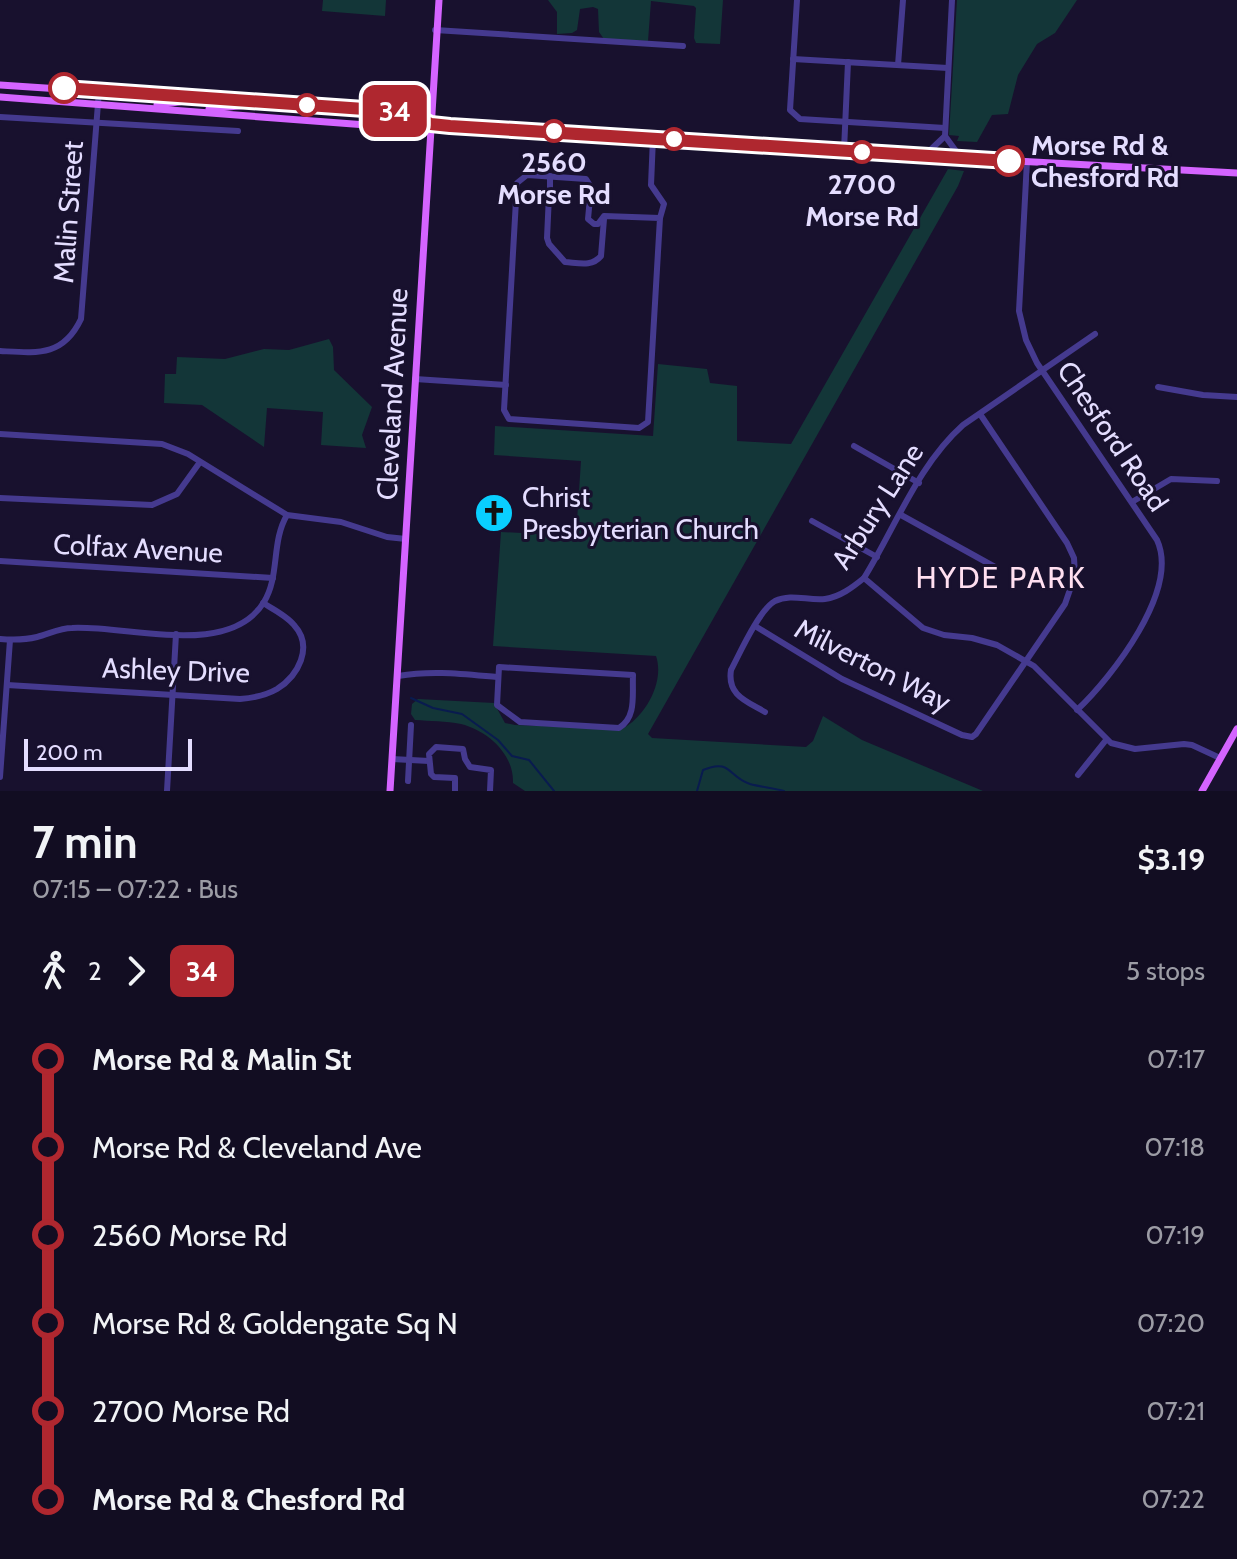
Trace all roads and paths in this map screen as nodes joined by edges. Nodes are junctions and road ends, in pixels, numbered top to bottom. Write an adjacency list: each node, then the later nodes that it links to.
1 (439, 0): 5 (main road, Cleveland Avenue)
2 (797, 0): 7 (street)
3 (903, 0): 9 (street)
4 (952, 0): 10 (street)
5 (435, 30): 6 (street); 22 (main road, Cleveland Avenue)
6 (683, 46)
7 (793, 59): 8 (street); 20 (street)
8 (848, 62): 9 (street); 20 (street)
9 (898, 65): 10 (street)
10 (948, 68): 25 (street)
11 (0, 85): 12 (main road)
12 (99, 91): 14 (main road); 16 (street, Malin Street)
13 (0, 97): 16 (main road)
14 (202, 98): 15 (main road); 17 (main road)
15 (270, 103): 18 (main road); 22 (main road)
16 (98, 104): 17 (main road); 21 (street, Malin Street)
17 (147, 107): 18 (main road)
18 (201, 111): 22 (main road); 23 (street)
19 (0, 117): 21 (street)
20 (846, 122): 25 (street); 27 (street)
21 (95, 123): 23 (street); 36 (street, Malin Street)
22 (431, 124): 26 (main road); 38 (main road, Cleveland Avenue)
23 (199, 129): 24 (street)
24 (238, 131)
25 (945, 132): 28 (street); 29 (street)
26 (653, 138): 27 (main road); 34 (street)
27 (844, 150): 28 (main road)
28 (924, 156): 29 (main road)
29 (961, 158): 30 (main road)
30 (1027, 161): 31 (main road); 37 (street, Chesford Road)
31 (1237, 173)
32 (550, 176): 33 (street); 33 (street); 39 (street)
33 (604, 216): 34 (street)
34 (660, 218): 39 (street)
35 (1095, 334): 37 (street, Arbury Lane)
36 (0, 351)
37 (1043, 371): 42 (street, Arbury Lane); 49 (street, Chesford Road)
38 (415, 379): 39 (street); 53 (main road, Cleveland Avenue)
39 (506, 385)
40 (1158, 387): 41 (street)
41 (1237, 397)
42 (980, 414): 47 (street, Arbury Lane); 64 (street)
43 (0, 434): 45 (street)
44 (854, 446): 47 (street)
45 (200, 462): 48 (street); 50 (street)
46 (1217, 481): 49 (street)
47 (919, 483): 51 (street, Arbury Lane)
48 (0, 498)
49 (1132, 502): 69 (street, Chesford Road)
50 (287, 515): 53 (street); 57 (street)
51 (901, 515): 54 (street, Arbury Lane); 56 (street)
52 (812, 521): 54 (street)
53 (406, 539): 65 (main road, Cleveland Avenue)
54 (877, 557): 58 (street, Arbury Lane)
55 (0, 561): 57 (street, Colfax Avenue)
56 (995, 567)
57 (273, 578): 59 (street)
58 (864, 578): 60 (street, Arbury Lane); 64 (street)
59 (263, 603): 61 (street); 68 (street, Ashley Drive)
60 (755, 626): 64 (street, Milverton Way); 70 (street, Arbury Lane)
61 (176, 634): 63 (street); 68 (street)
62 (0, 639): 63 (street)
63 (10, 640): 67 (street)
64 (1027, 662): 69 (street)
65 (398, 676): 66 (street); 75 (main road, Cleveland Avenue)
66 (497, 677): 66 (street)
67 (7, 685): 68 (street, Ashley Drive); 79 (street)
68 (172, 695): 81 (street)
69 (1077, 710): 73 (street)
70 (765, 712)
71 (411, 725): 76 (street)
72 (1237, 729): 74 (main road)
73 (1106, 740): 74 (street); 78 (street)
74 (1220, 758): 85 (main road)
75 (392, 759): 76 (street); 82 (main road, Cleveland Avenue)
76 (408, 760): 77 (street); 80 (street)
77 (429, 761): 83 (street); 84 (street)
78 (1078, 775)
79 (0, 777)
80 (408, 781)
81 (167, 791)
82 (390, 791)
83 (455, 791)
84 (490, 791)
85 (1202, 791)

